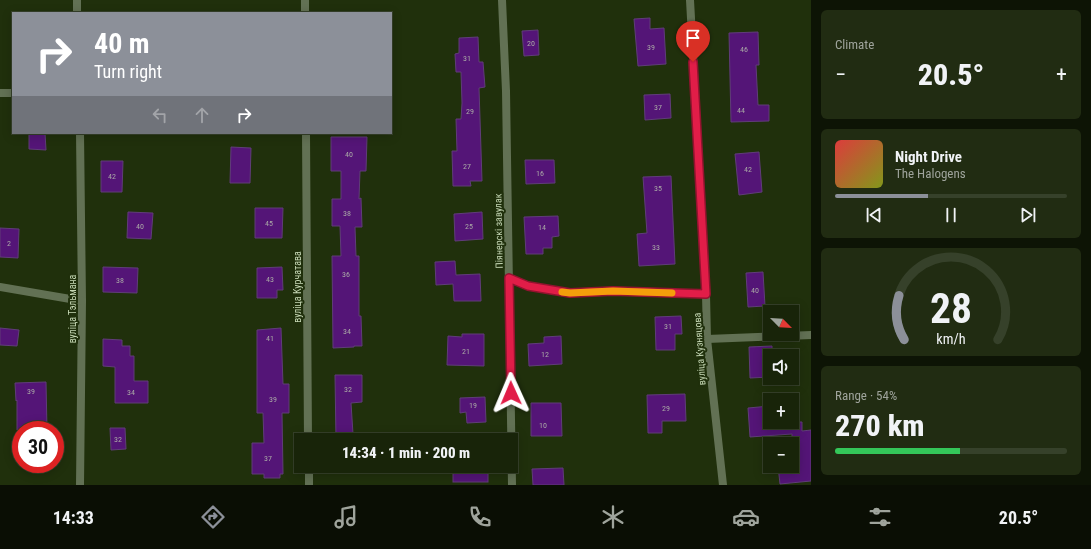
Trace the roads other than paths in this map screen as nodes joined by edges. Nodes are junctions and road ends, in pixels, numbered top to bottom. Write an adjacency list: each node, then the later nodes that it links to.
1 (77, 0): 5 (street)
2 (305, 0): 6 (street)
3 (502, 0): 11 (street, Піянерскі завулак)
4 (690, 0): 13 (street, вуліца Кузняцова)
5 (77, 12)
6 (305, 12)
7 (0, 93): 8 (street)
8 (12, 93)
9 (80, 134): 14 (street, вуліца Тэльмана)
10 (306, 134): 17 (street, вуліца Курчатава)
11 (509, 278): 13 (street); 22 (street, Піянерскі завулак)
12 (0, 286): 14 (street)
13 (706, 294): 16 (street, вуліца Кузняцова)
14 (82, 301): 20 (street, вуліца Тэльмана)
15 (811, 336): 16 (street)
16 (707, 338): 19 (street, вуліца Кузняцова)
17 (308, 433)
18 (308, 473): 21 (street)
19 (723, 483)
20 (80, 485)
21 (309, 485)
22 (512, 485)

